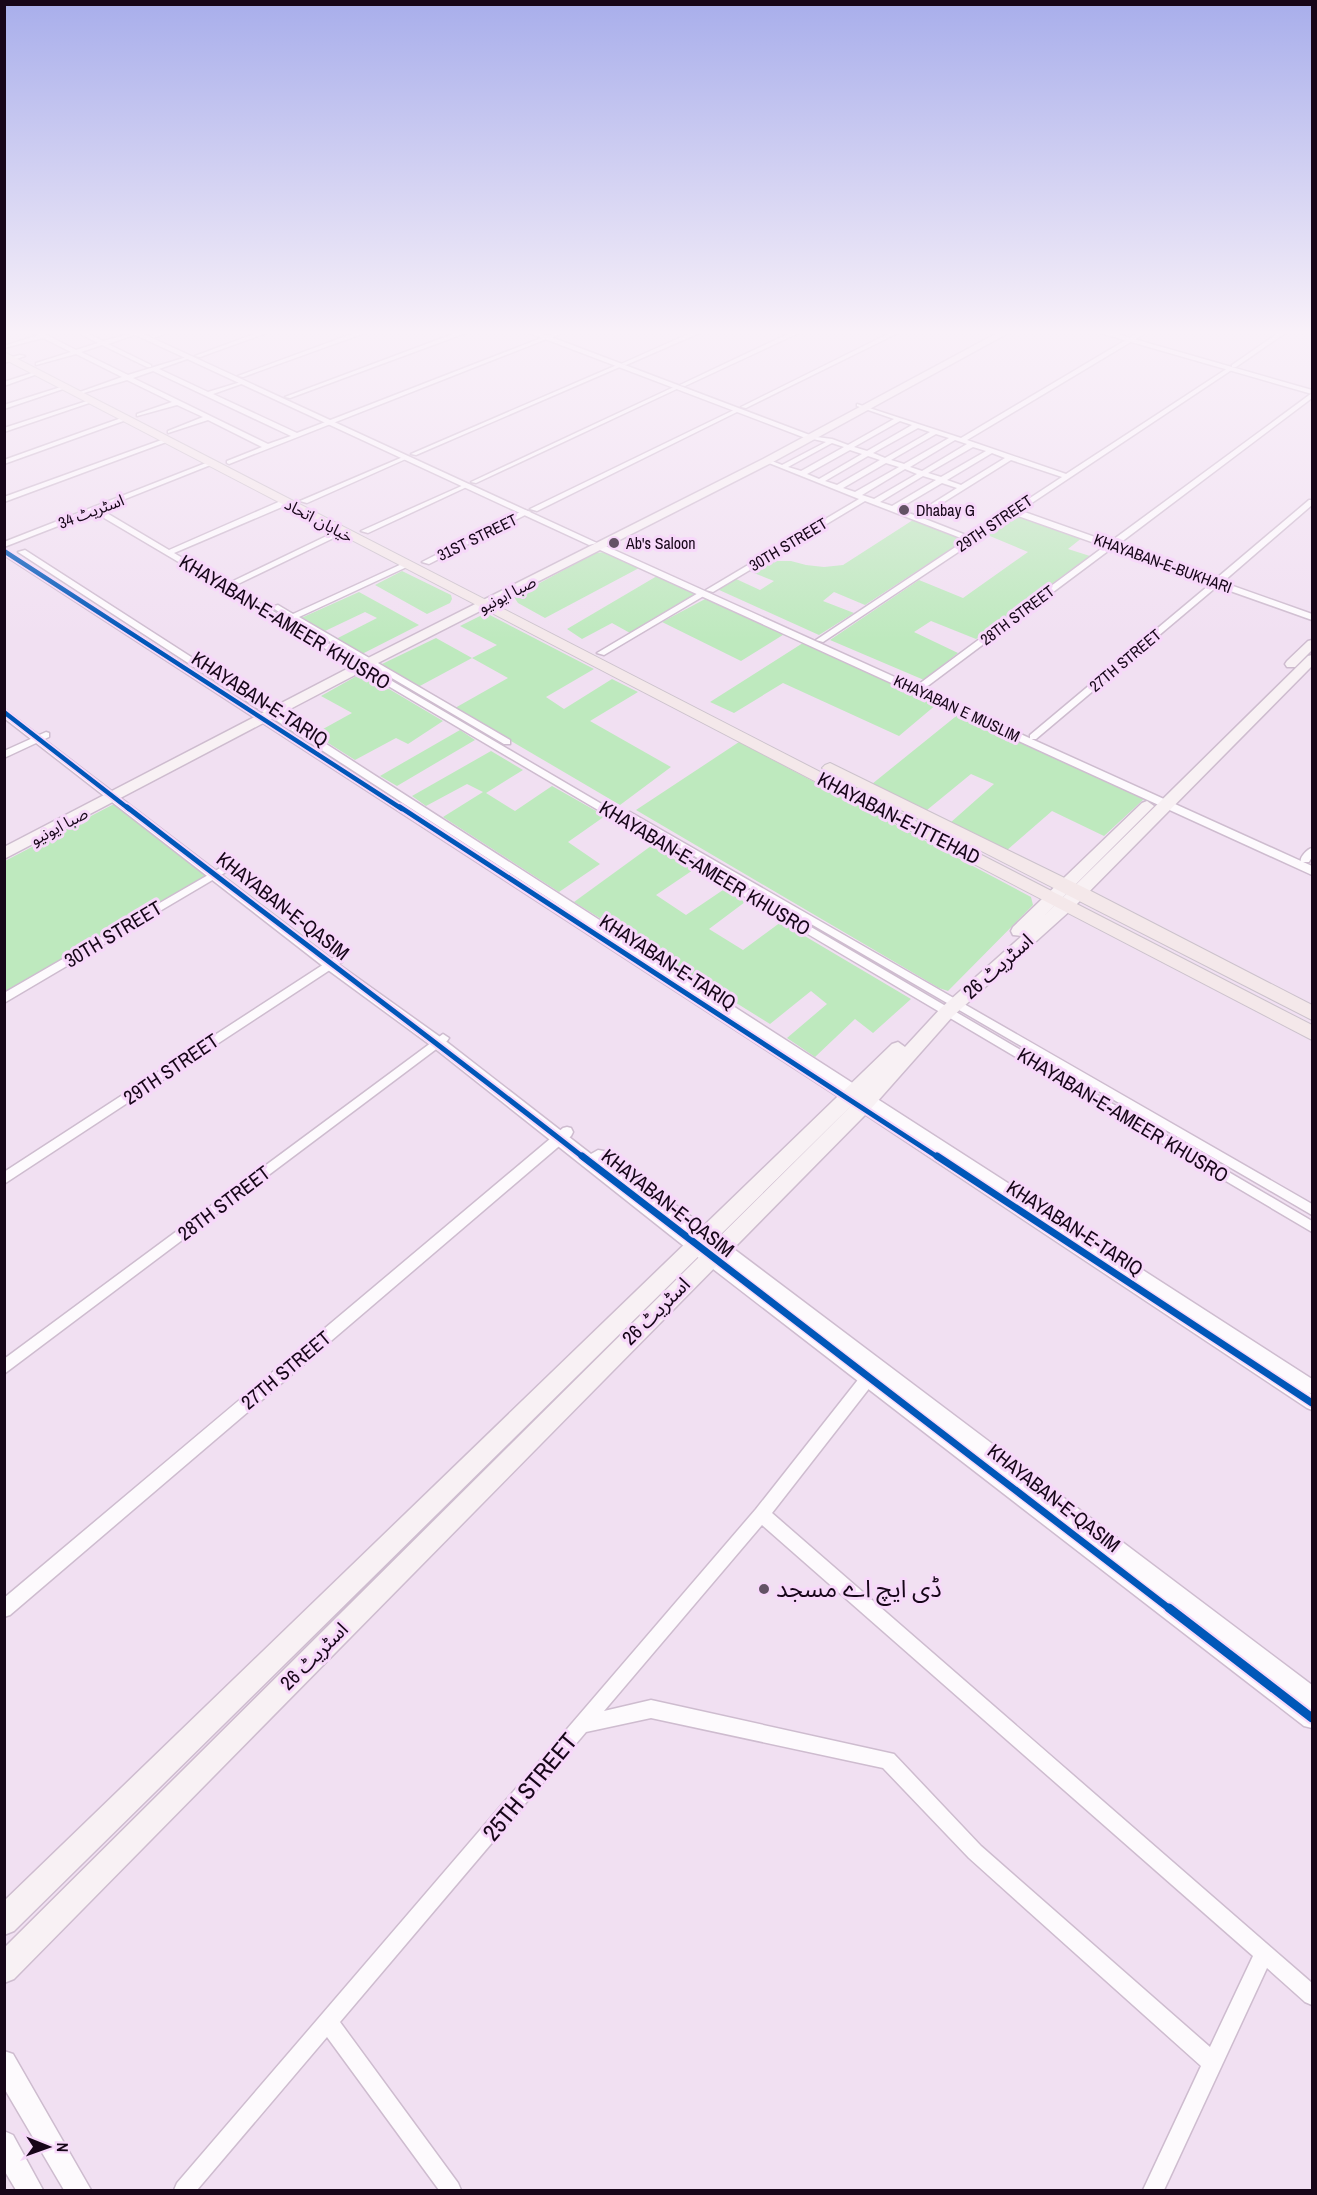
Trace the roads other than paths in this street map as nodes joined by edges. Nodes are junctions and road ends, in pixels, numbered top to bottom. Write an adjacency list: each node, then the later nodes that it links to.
1 (82, 433): 30 (street)
2 (164, 433): 19 (main road, خیابان اتحاد)
3 (174, 433): 19 (street)
4 (241, 433): 24 (street)
5 (292, 433): 20 (street)
6 (304, 433): 20 (street)
7 (362, 433): 28 (street, KHAYABAN E MUSLIM)
8 (462, 433): 28 (street)
9 (578, 433): 42 (street)
10 (690, 433): 55 (street, 31ST STREET)
11 (873, 433): 25 (street)
12 (903, 433): 27 (street)
13 (931, 433): 31 (street)
14 (938, 433): 21 (street)
15 (967, 433): 21 (street)
16 (1131, 433): 39 (street, 29TH STREET)
17 (1258, 433): 61 (street, 28TH STREET)
18 (812, 434): 22 (street); 32 (main road, صبا ایونیو); 60 (main road, صبا ایونیو)
19 (169, 436): 33 (main road); 34 (main road, خیابان اتحاد); 47 (street)
20 (297, 436): 24 (street)
21 (956, 440): 23 (street); 36 (street)
22 (832, 441): 25 (street); 35 (street)
23 (971, 445): 26 (street); 37 (street)
24 (268, 447): 33 (street)
25 (849, 447): 27 (street); 38 (street)
26 (990, 451): 29 (street); 40 (street)
27 (867, 454): 31 (street); 41 (street)
28 (409, 456): 42 (street, KHAYABAN E MUSLIM); 48 (street)
29 (1009, 458): 39 (street); 43 (street)
30 (4, 460)
31 (885, 460): 36 (street); 44 (street)
32 (767, 461): 35 (street); 60 (main road, صبا ایونیو)
33 (229, 462): 48 (main road)
34 (212, 463): 49 (main road, خیابان اتحاد); 52 (street, اسٹریٹ 34)
35 (783, 467): 38 (street)
36 (905, 467): 37 (street); 45 (street)
37 (923, 473): 40 (street); 50 (street)
38 (801, 474): 41 (street)
39 (1065, 476): 54 (street, 29TH STREET)
40 (941, 480): 43 (street); 53 (street)
41 (820, 481): 44 (street)
42 (471, 483): 55 (street, KHAYABAN E MUSLIM); 57 (street)
43 (961, 487): 56 (street)
44 (837, 488): 45 (street)
45 (856, 495): 46 (street)
46 (866, 498): 50 (street); 69 (street, 30TH STREET)
47 (4, 500)
48 (304, 501): 57 (main road)
49 (286, 502): 58 (main road, خیابان اتحاد); 63 (street)
50 (874, 502): 53 (street)
51 (1312, 502): 67 (street, 27TH STREET)
52 (100, 508): 62 (street, اسٹریٹ 34); 63 (street, KHAYABAN-E-AMEER KHUSRO)
53 (893, 509): 56 (street)
54 (1016, 509): 59 (street, 29TH STREET); 61 (street, KHAYABAN-E-BUKHARI)
55 (530, 511): 60 (street, KHAYABAN E MUSLIM); 64 (street, 31ST STREET)
56 (915, 517): 59 (street)
57 (365, 531): 64 (main road)
58 (342, 532): 66 (main road, خیابان اتحاد); 68 (street)
59 (971, 539): 75 (street, 29TH STREET)
60 (600, 543): 69 (street, KHAYABAN E MUSLIM); 70 (main road, صبا ایونیو)
61 (1114, 543): 67 (street, KHAYABAN-E-BUKHARI); 81 (street, 28TH STREET)
62 (6, 547): 85 (street, KHAYABAN-E-TARIQ)
63 (172, 551): 65 (street, KHAYABAN-E-AMEER KHUSRO)
64 (426, 562): 70 (main road)
65 (195, 565): 68 (street, KHAYABAN-E-AMEER KHUSRO); 79 (street, KHAYABAN-E-AMEER KHUSRO)
66 (407, 565): 70 (main road, خیابان اتحاد); 72 (street)
67 (1219, 581): 71 (street, KHAYABAN-E-BUKHARI); 73 (street, KHAYABAN-E-BUKHARI); 87 (street, 27TH STREET)
68 (232, 583): 72 (street, KHAYABAN-E-AMEER KHUSRO)
69 (707, 592): 74 (street, KHAYABAN E MUSLIM); 77 (street, 30TH STREET)
70 (487, 599): 77 (main road, KHAYABAN-E-ITTEHAD); 79 (main road, صبا ایونیو); 101 (main road, KHAYABAN-E-ITTEHAD)
71 (1312, 611)
72 (293, 617): 79 (street, KHAYABAN-E-AMEER KHUSRO)
73 (1312, 617)
74 (767, 619): 75 (street, KHAYABAN E MUSLIM); 80 (street, KHAYABAN E MUSLIM)
75 (820, 640): 80 (street, KHAYABAN E MUSLIM)
76 (1312, 644): 91 (main road, اسٹریٹ 26)
77 (601, 653): 101 (main road, KHAYABAN-E-ITTEHAD)
78 (1312, 659): 91 (main road, اسٹریٹ 26)
79 (361, 662): 85 (main road, صبا ایونیو); 105 (street, KHAYABAN-E-AMEER KHUSRO)
80 (877, 669): 81 (street, KHAYABAN E MUSLIM); 83 (street, KHAYABAN E MUSLIM)
81 (922, 686): 83 (street, KHAYABAN E MUSLIM)
82 (4, 703): 86 (street, KHAYABAN-E-QASIM)
83 (958, 706): 87 (street, KHAYABAN E MUSLIM); 89 (street, KHAYABAN E MUSLIM)
84 (4, 712): 86 (street, KHAYABAN-E-QASIM)
85 (262, 714): 90 (main road, صبا ایونیو); 98 (street, KHAYABAN-E-TARIQ); 99 (street, KHAYABAN-E-TARIQ)
86 (42, 736): 88 (street); 90 (street, KHAYABAN-E-QASIM)
87 (1033, 737): 89 (street, KHAYABAN E MUSLIM)
88 (4, 754)
89 (1083, 763): 91 (street, KHAYABAN E MUSLIM)
90 (113, 792): 92 (main road, صبا ایونیو); 94 (main road, صبا ایونیو); 97 (street, KHAYABAN-E-QASIM)
91 (1163, 799): 95 (street, KHAYABAN E MUSLIM); 96 (street, KHAYABAN E MUSLIM); 101 (main road, اسٹریٹ 26)
92 (4, 843)
93 (1312, 851): 95 (street)
94 (4, 854)
95 (1309, 862)
96 (1312, 871)
97 (219, 872): 103 (street, KHAYABAN-E-QASIM); 104 (street, 30TH STREET)
98 (530, 880): 99 (street); 100 (street, KHAYABAN-E-TARIQ)
99 (519, 886): 102 (street, KHAYABAN-E-TARIQ)
100 (546, 890): 102 (street); 109 (street, KHAYABAN-E-TARIQ)
101 (1066, 895): 105 (main road, اسٹریٹ 26); 106 (main road, KHAYABAN-E-ITTEHAD); 107 (main road, KHAYABAN-E-ITTEHAD)
102 (535, 897): 109 (street, KHAYABAN-E-TARIQ)
103 (334, 961): 108 (street, KHAYABAN-E-QASIM); 111 (street, 29TH STREET)
104 (4, 999)
105 (948, 1006): 109 (main road, اسٹریٹ 26); 112 (street, KHAYABAN-E-AMEER KHUSRO); 113 (street, KHAYABAN-E-AMEER KHUSRO)
106 (1312, 1013)
107 (1312, 1033)
108 (441, 1041): 110 (street, KHAYABAN-E-QASIM); 115 (street, 28TH STREET)
109 (858, 1099): 114 (main road, اسٹریٹ 26); 117 (street, KHAYABAN-E-TARIQ)
110 (563, 1135): 114 (street, KHAYABAN-E-QASIM); 121 (street, 27TH STREET)
111 (4, 1179)
112 (1312, 1210)
113 (1312, 1227)
114 (707, 1248): 116 (street, KHAYABAN-E-QASIM); 125 (main road, اسٹریٹ 26); 127 (main road, اسٹریٹ 26)
115 (4, 1368)
116 (873, 1371): 120 (street, 25TH STREET); 122 (street, KHAYABAN-E-QASIM); 123 (street, KHAYABAN-E-QASIM)
117 (1289, 1380): 118 (street, KHAYABAN-E-TARIQ); 119 (street, KHAYABAN-E-TARIQ)
118 (1312, 1387)
119 (1312, 1403)
120 (761, 1514): 124 (street, 25TH STREET); 126 (street)
121 (4, 1609)
122 (1312, 1698)
123 (1312, 1718)
124 (584, 1724): 129 (street, 25TH STREET); 131 (street)
125 (4, 1921)
126 (1264, 1953): 128 (street); 131 (street)
127 (4, 1969)
128 (1312, 1995)
129 (329, 2023): 135 (street, 25TH STREET); 136 (street)
130 (4, 2062): 134 (street)
131 (1213, 2063): 137 (street)
132 (4, 2144): 133 (street)
133 (30, 2190)
134 (78, 2190)
135 (184, 2190)
136 (451, 2190)
137 (1153, 2190)

